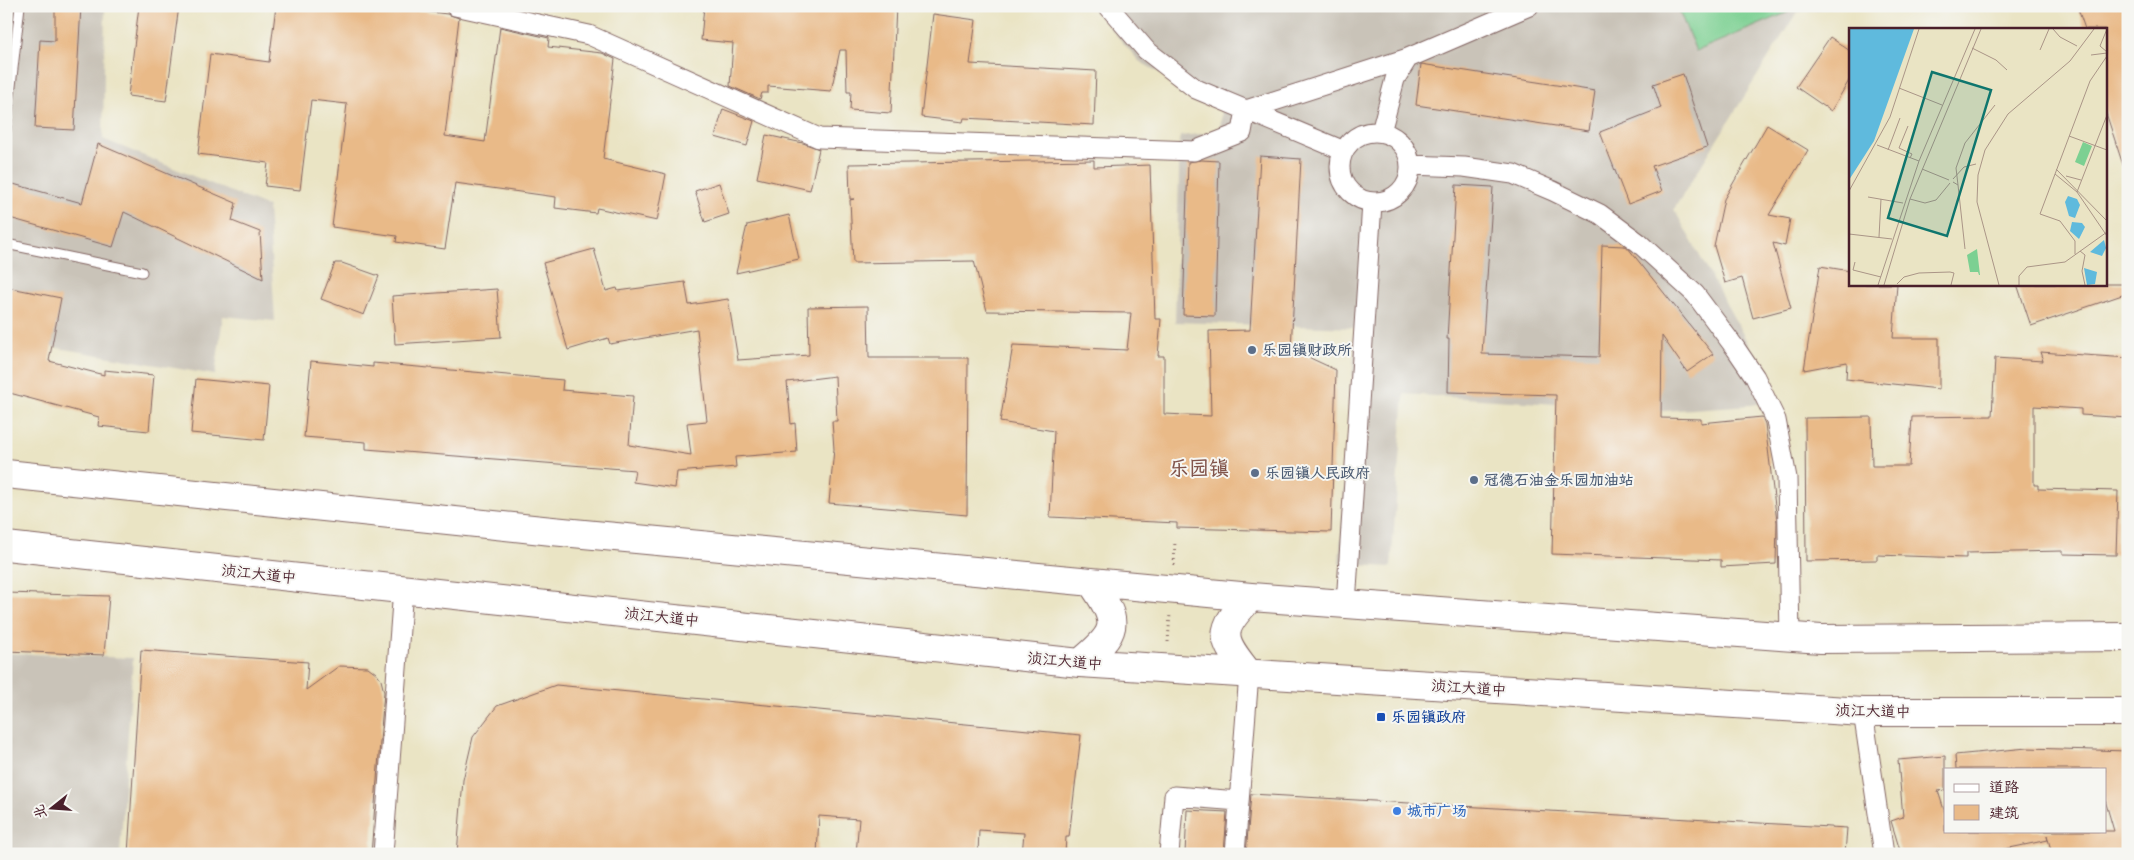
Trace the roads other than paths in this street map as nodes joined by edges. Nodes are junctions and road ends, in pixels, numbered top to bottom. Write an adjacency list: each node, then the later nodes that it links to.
1 (20, 6): 7 (lane)
2 (455, 6): 6 (street)
3 (1108, 6): 6 (street)
4 (1528, 6): 5 (street)
5 (1408, 58): 6 (street); 8 (street)
6 (1246, 110): 9 (street)
7 (6, 131)
8 (1381, 132): 9 (street); 10 (street)
9 (1344, 151): 11 (street)
10 (1410, 165): 11 (street); 20 (street)
11 (1372, 203): 19 (street)
12 (6, 244): 13 (lane)
13 (142, 272)
14 (6, 474): 16 (main road)
15 (6, 546): 17 (main road, 浈江大道中)
16 (1092, 583): 18 (main road); 22 (main road)
17 (403, 589): 22 (main road, 浈江大道中); 28 (street)
18 (1251, 597): 19 (main road); 23 (main road)
19 (1346, 604): 20 (main road)
20 (1790, 637): 21 (main road)
21 (2128, 637)
22 (1080, 663): 23 (main road, 浈江大道中)
23 (1249, 674): 24 (main road, 浈江大道中); 26 (street)
24 (1863, 712): 25 (main road, 浈江大道中); 27 (street)
25 (2128, 712)
26 (1239, 801): 29 (street); 30 (street)
27 (1880, 828): 31 (lane); 32 (street)
28 (383, 854)
29 (1169, 854)
30 (1235, 854)
31 (1879, 854)
32 (1884, 854)

